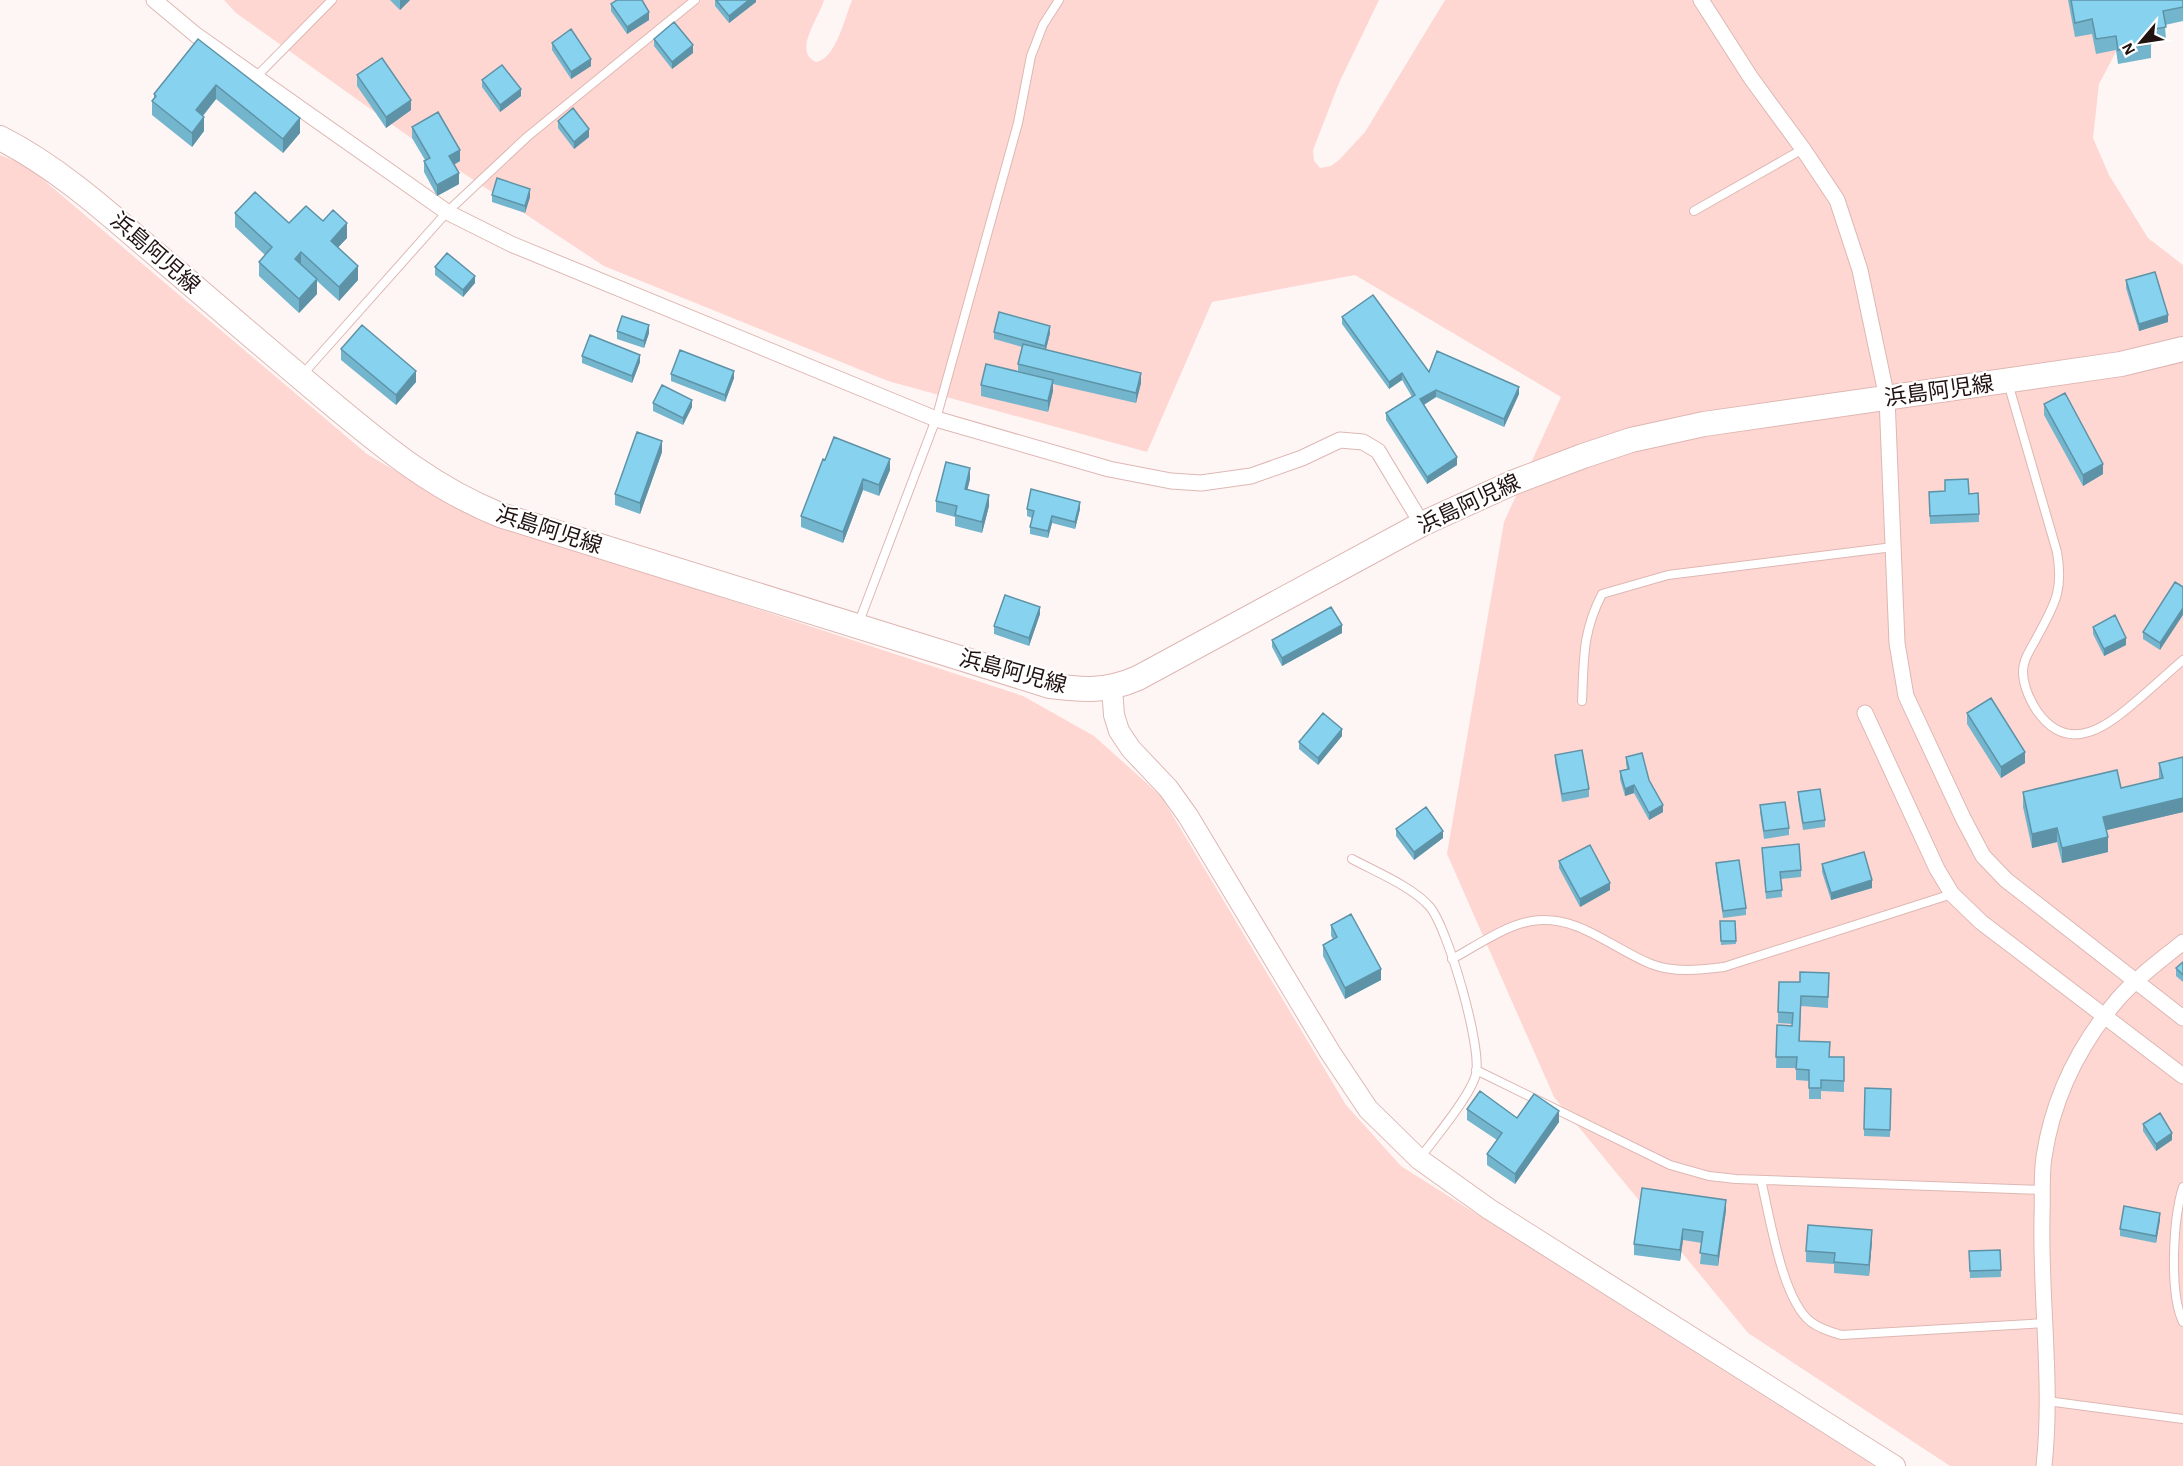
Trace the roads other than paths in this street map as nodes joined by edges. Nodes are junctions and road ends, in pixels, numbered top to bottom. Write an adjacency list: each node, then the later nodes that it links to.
1 (154, 0): 6 (street)
2 (332, 0): 6 (lane)
3 (695, 0): 10 (lane)
4 (1059, 0): 15 (lane)
5 (1701, 0): 8 (street)
6 (256, 77): 10 (street)
7 (0, 138): 12 (main road, 浜島阿児線)
8 (1803, 149): 9 (lane); 14 (street)
9 (1695, 211)
10 (447, 212): 12 (lane); 15 (street)
11 (2183, 350): 13 (main road, 浜島阿児線)
12 (300, 377): 18 (main road, 浜島阿児線)
13 (2007, 381): 14 (main road, 浜島阿児線); 19 (lane)
14 (1887, 398): 16 (main road, 浜島阿児線); 17 (street)
15 (936, 419): 16 (street); 18 (lane)
16 (1422, 524): 20 (main road, 浜島阿児線)
17 (1893, 547): 21 (lane); 27 (street)
18 (858, 627): 20 (main road, 浜島阿児線)
19 (2183, 660)
20 (1112, 688): 32 (street)
21 (1582, 701)
22 (1866, 713): 24 (street)
23 (1352, 859): 26 (lane)
24 (1952, 894): 26 (lane); 28 (street)
25 (2183, 942): 27 (street)
26 (1452, 958): 30 (lane)
27 (2135, 982): 28 (street); 29 (street)
28 (2104, 1016): 31 (street); 35 (street)
29 (2183, 1018)
30 (1476, 1070): 32 (lane); 33 (lane)
31 (2183, 1076)
32 (1419, 1159): 40 (street)
33 (1761, 1180): 35 (lane); 37 (lane)
34 (2183, 1187): 36 (lane)
35 (2043, 1190): 37 (street)
36 (2183, 1322)
37 (2045, 1323): 38 (street)
38 (2047, 1401): 39 (lane); 41 (street)
39 (2183, 1419)
40 (1895, 1466)
41 (2044, 1466)

